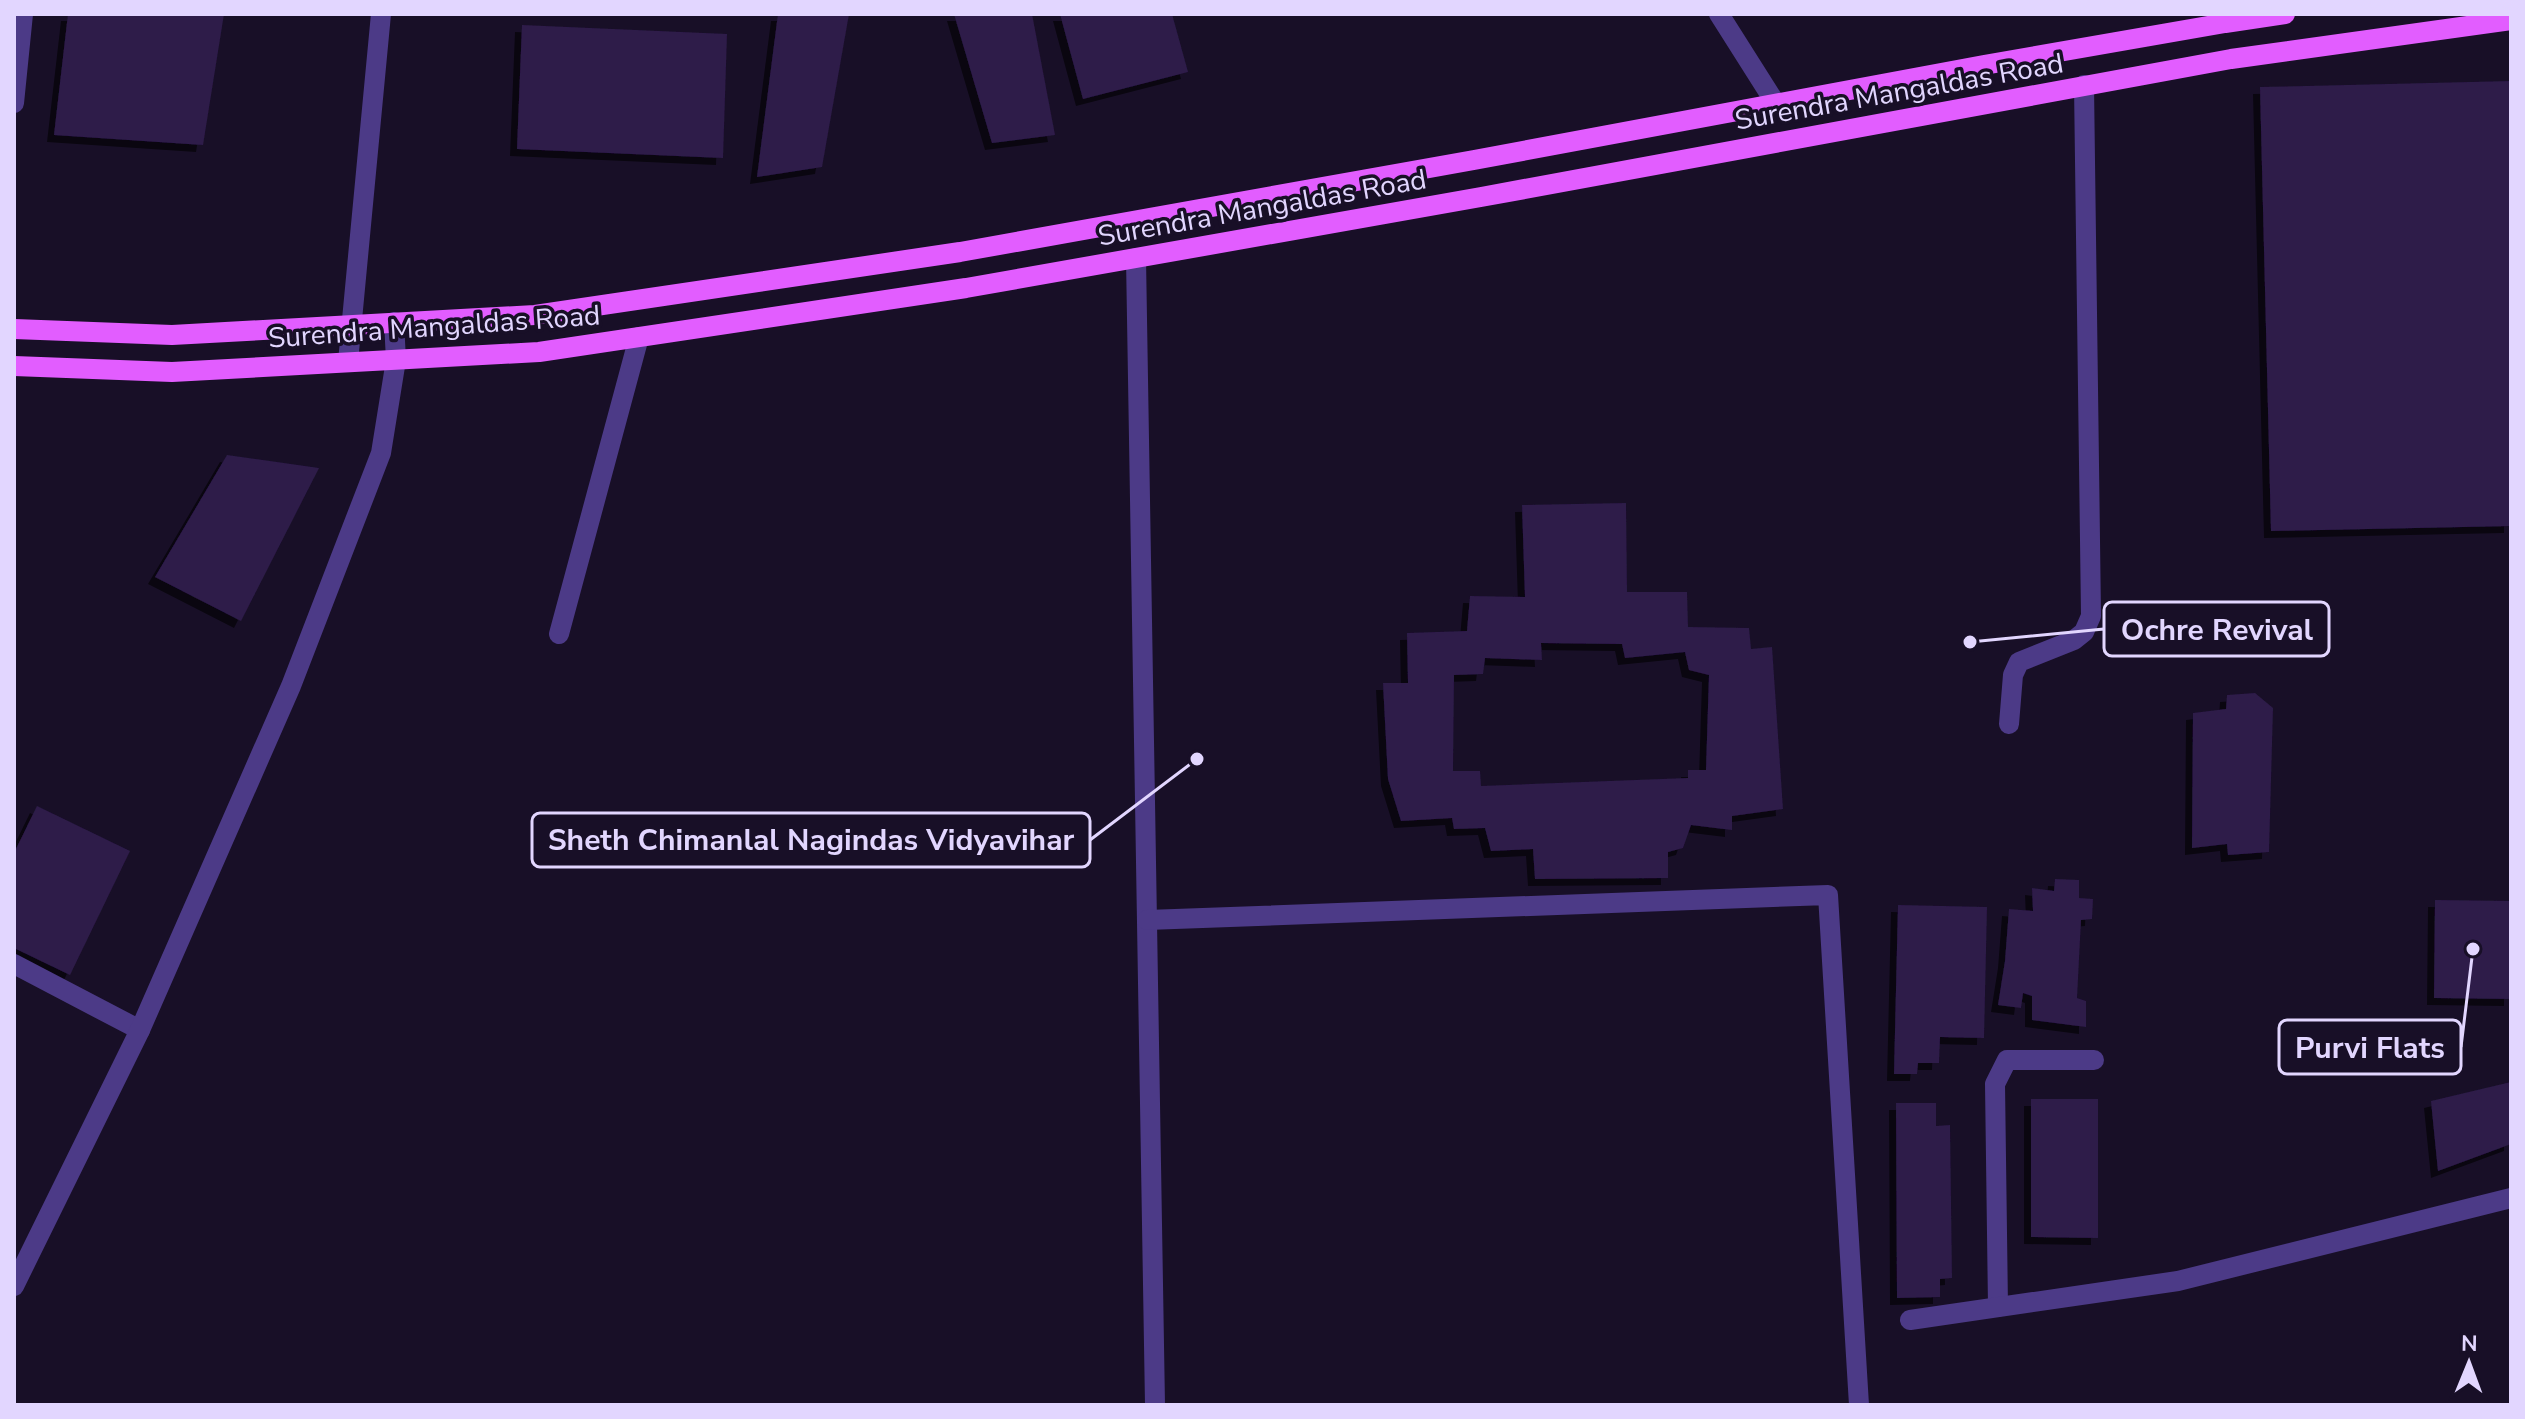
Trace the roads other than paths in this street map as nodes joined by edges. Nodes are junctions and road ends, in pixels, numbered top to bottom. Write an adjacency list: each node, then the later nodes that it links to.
1 (23, 14): 7 (street)
2 (381, 14): 11 (street)
3 (1719, 14): 8 (street)
4 (2285, 14): 8 (main road, Surendra Mangaldas Road)
5 (2511, 20): 6 (main road, Surendra Mangaldas Road)
6 (2084, 85): 9 (main road, Surendra Mangaldas Road); 18 (street)
7 (14, 103)
8 (1776, 104): 10 (main road, Surendra Mangaldas Road)
9 (1136, 258): 13 (main road, Surendra Mangaldas Road); 19 (street)
10 (394, 322): 11 (main road, Surendra Mangaldas Road); 14 (street)
11 (351, 325): 12 (main road, Surendra Mangaldas Road); 15 (street)
12 (14, 329)
13 (639, 337): 14 (main road, Surendra Mangaldas Road); 17 (street)
14 (396, 360): 15 (main road, Surendra Mangaldas Road); 21 (street)
15 (348, 362): 16 (main road, Surendra Mangaldas Road)
16 (14, 366)
17 (559, 634)
18 (2009, 724)
19 (1147, 920): 27 (street); 28 (street)
20 (14, 964): 21 (street)
21 (140, 1030): 24 (street)
22 (2094, 1060): 25 (street)
23 (2511, 1198): 25 (street)
24 (14, 1286)
25 (1998, 1307): 26 (street)
26 (1910, 1320)
27 (1155, 1405)
28 (1859, 1405)

